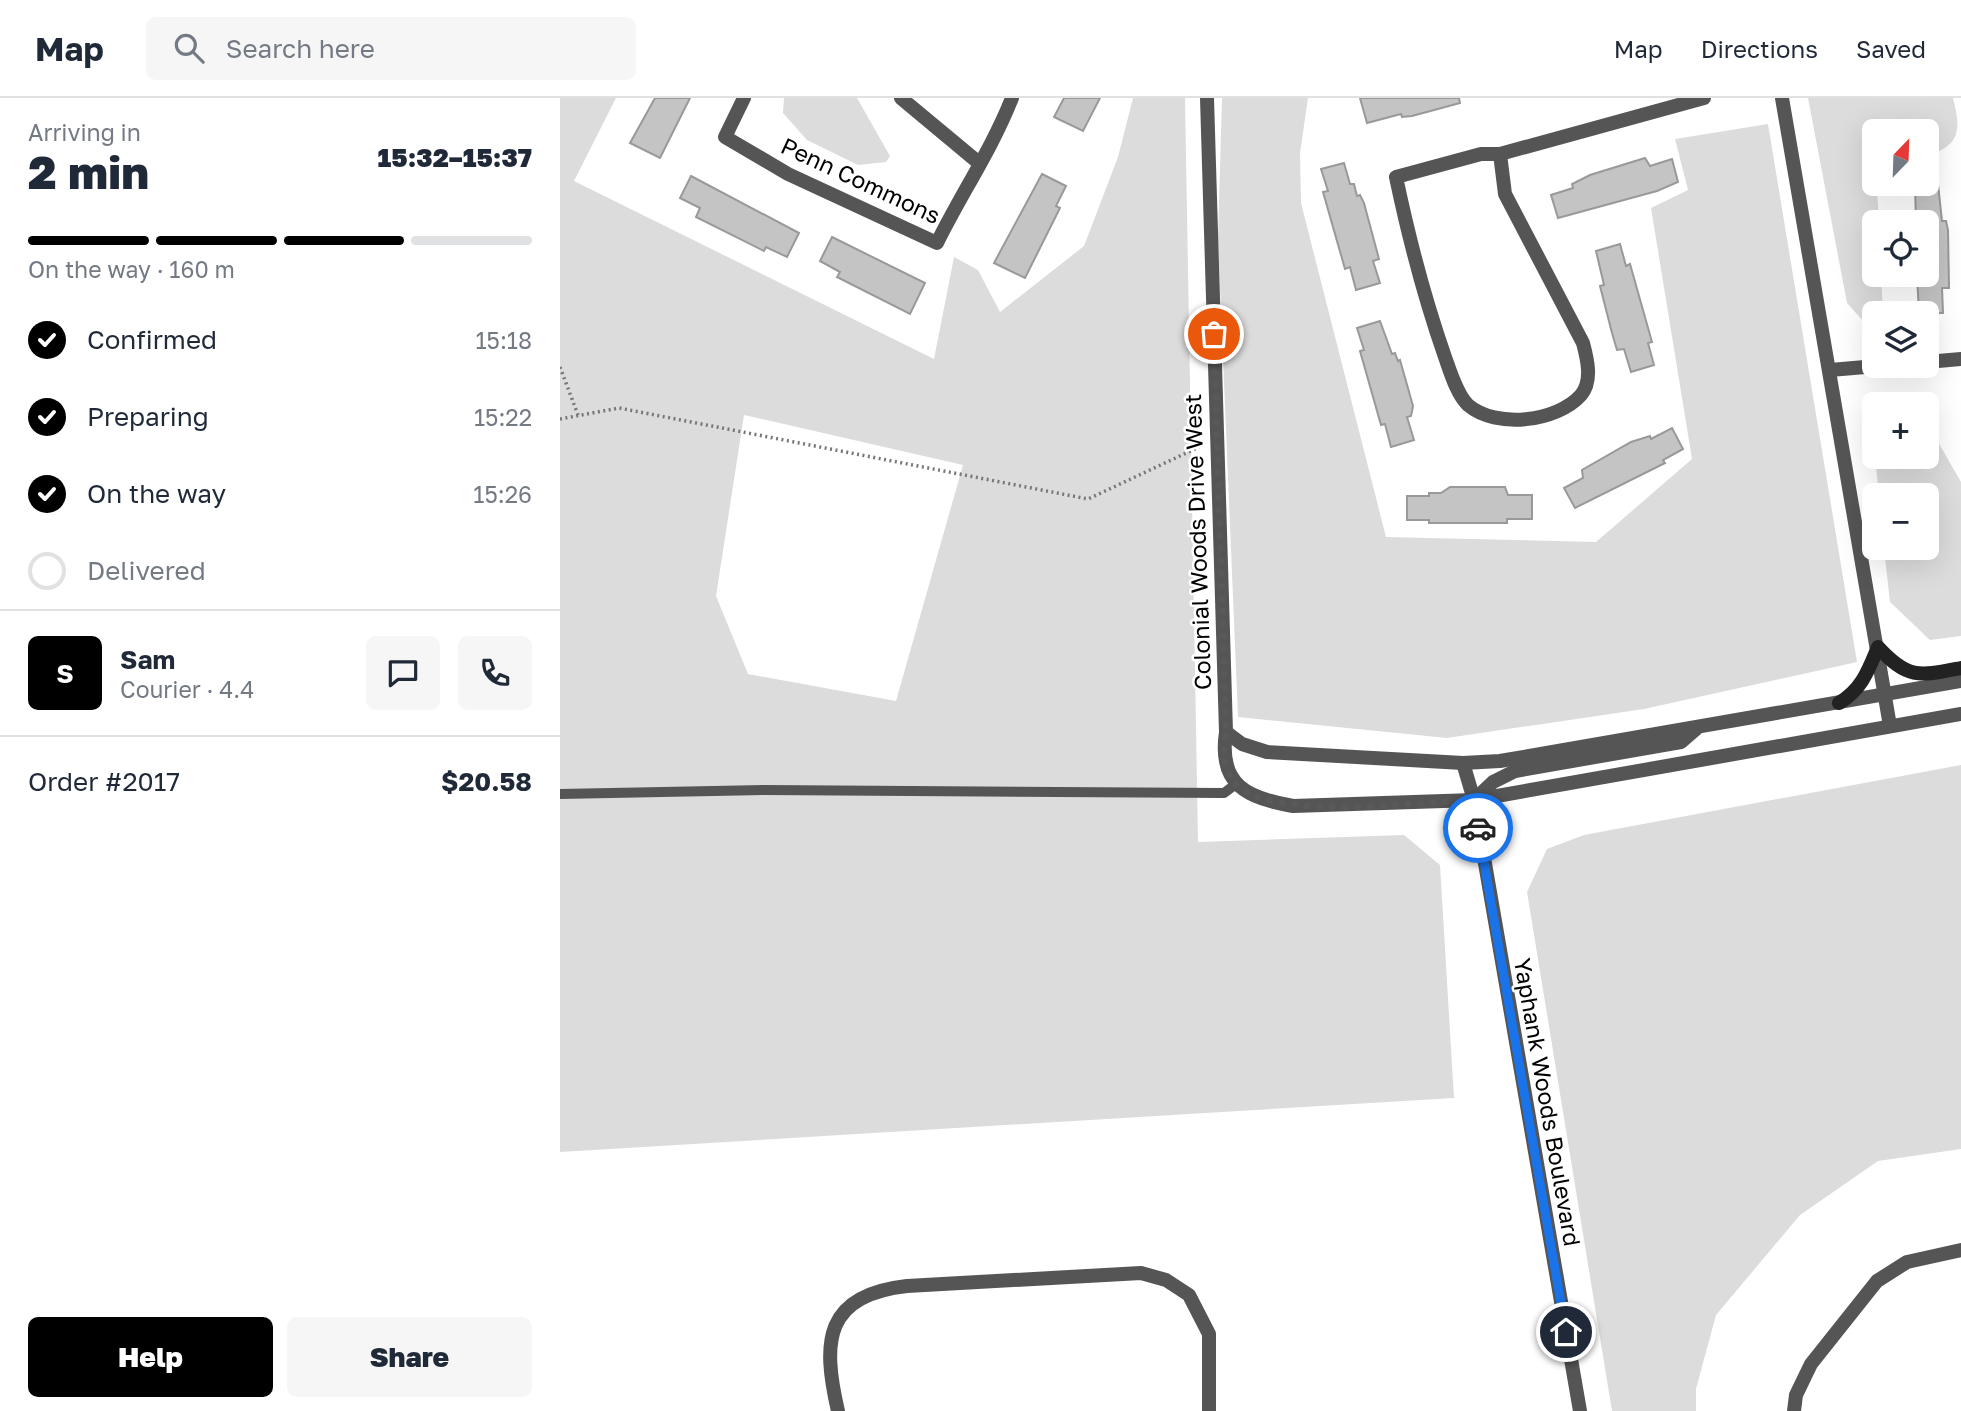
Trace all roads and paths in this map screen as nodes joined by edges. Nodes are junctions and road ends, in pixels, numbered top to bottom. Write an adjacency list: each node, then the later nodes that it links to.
1 (744, 98): 8 (street, Penn Commons)
2 (901, 98): 8 (street)
3 (1012, 98): 8 (street, Penn Commons)
4 (1207, 98): 16 (street, Colonial Woods Drive West)
5 (1704, 98): 7 (street)
6 (1782, 98): 13 (street)
7 (1500, 154): 7 (street)
8 (979, 163)
9 (1961, 359): 10 (street)
10 (1939, 361)
11 (1862, 367): 13 (street)
12 (560, 368): 14 (path)
13 (1829, 370): 17 (street)
14 (578, 415): 15 (path); 16 (path)
15 (560, 419)
16 (1217, 439): 25 (street, Colonial Woods Drive West)
17 (1878, 647): 18 (street); 20 (street); 21 (street)
18 (1961, 668)
19 (1961, 681): 20 (street)
20 (1885, 694): 21 (street); 23 (street)
21 (1839, 703): 24 (street)
22 (1961, 714): 23 (street)
23 (1890, 726): 29 (street)
24 (1696, 729): 26 (street); 29 (street)
25 (1226, 732): 26 (street); 27 (street)
26 (1463, 763): 29 (street, Yaphank Woods Boulevard)
27 (1236, 784): 28 (lane); 29 (street)
28 (560, 793)
29 (1474, 800): 33 (street, Yaphank Woods Boulevard)
30 (1961, 1250): 34 (street)
31 (838, 1411): 32 (street)
32 (1209, 1411)
33 (1580, 1411)
34 (1794, 1411)

